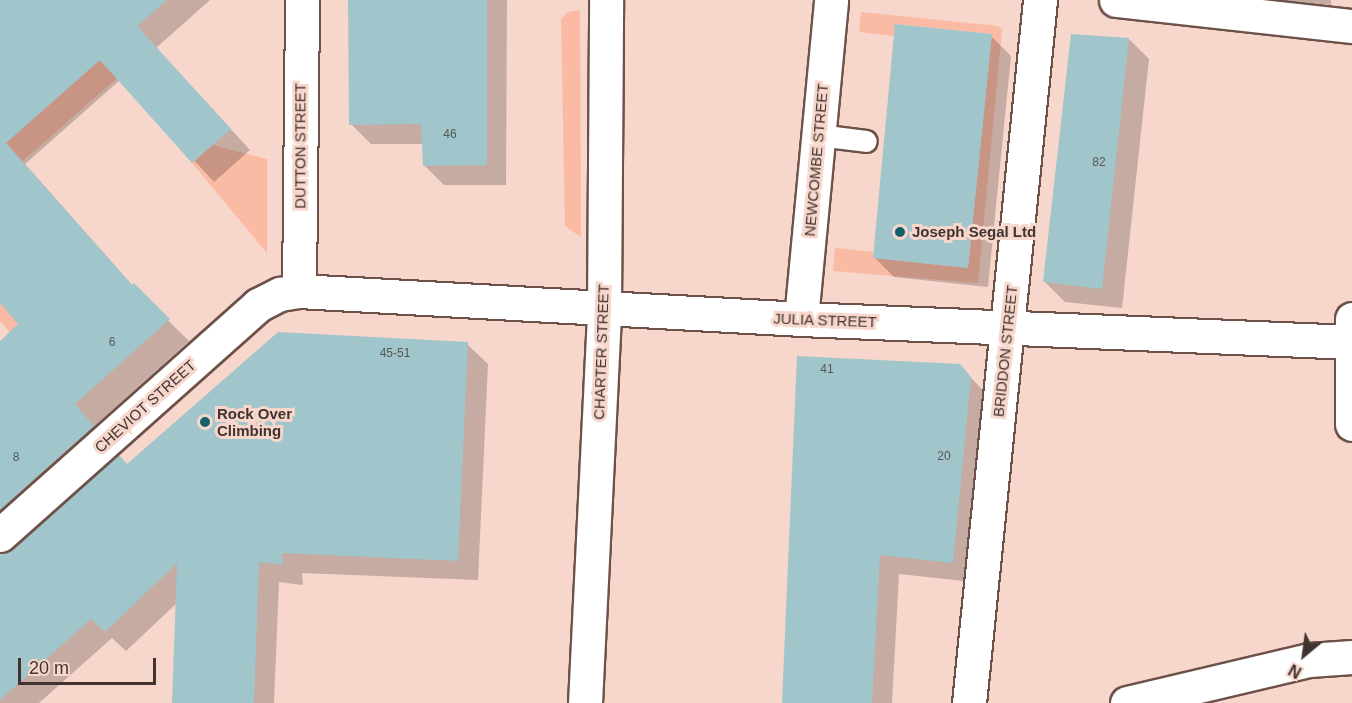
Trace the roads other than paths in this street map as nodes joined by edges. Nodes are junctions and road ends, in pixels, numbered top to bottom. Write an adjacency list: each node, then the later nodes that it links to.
1 (302, 0): 9 (main road, DUTTON STREET)
2 (606, 0): 10 (main road, CHARTER STREET)
3 (831, 0): 7 (main road, NEWCOMBE STREET)
4 (1040, 0): 12 (main road, BRIDDON STREET)
5 (1116, 0): 6 (main road)
6 (1352, 26)
7 (818, 135): 8 (lane); 11 (main road, NEWCOMBE STREET)
8 (866, 141)
9 (299, 291): 10 (main road, JULIA STREET); 15 (main road, CHEVIOT STREET)
10 (604, 309): 11 (main road, JULIA STREET); 17 (main road, CHARTER STREET)
11 (801, 319): 12 (main road, JULIA STREET)
12 (1007, 327): 13 (main road, JULIA STREET); 18 (main road, BRIDDON STREET)
13 (1351, 334): 14 (main road)
14 (1352, 424)
15 (0, 535)
16 (1352, 657): 19 (main road)
17 (585, 703)
18 (969, 703)
19 (1128, 703)

